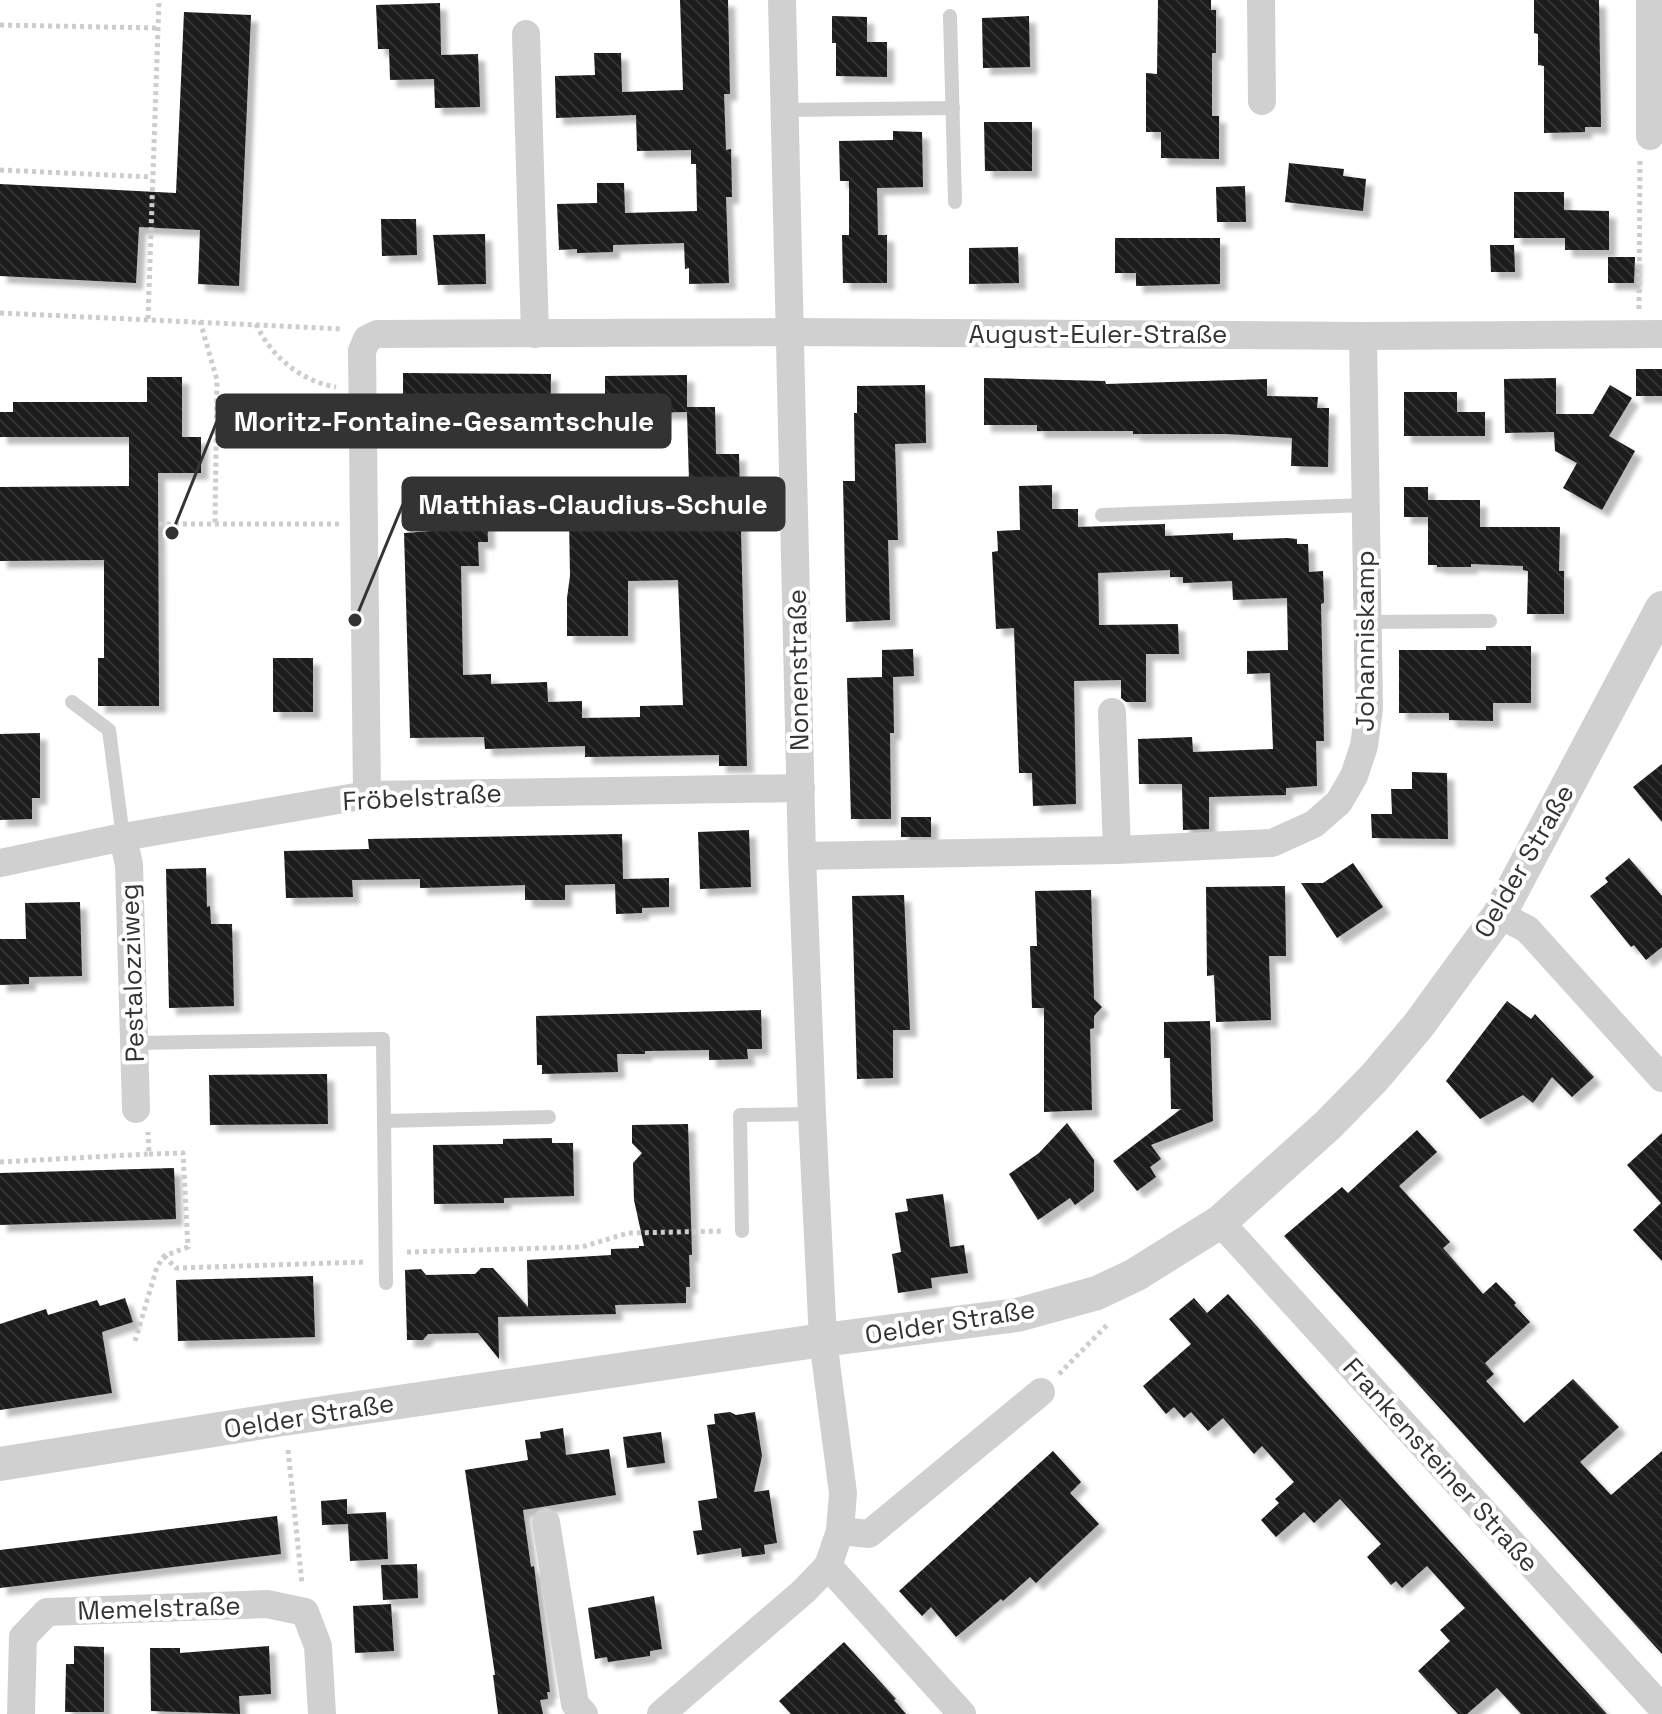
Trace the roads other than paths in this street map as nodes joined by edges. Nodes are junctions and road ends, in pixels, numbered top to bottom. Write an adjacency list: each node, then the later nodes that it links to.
1 (782, 0): 8 (street, Nonenstraße)
2 (1261, 0): 6 (street)
3 (1650, 0): 9 (street)
4 (950, 16): 7 (lane)
5 (526, 34): 12 (street)
6 (1262, 101)
7 (953, 108): 8 (lane); 10 (lane)
8 (784, 110): 11 (street, Nonenstraße)
9 (1656, 136)
10 (955, 202)
11 (790, 332): 12 (street, August-Euler-Straße); 14 (street, August-Euler-Straße); 22 (street, Nonenstraße)
12 (535, 334): 23 (street, August-Euler-Straße)
13 (1650, 334): 14 (street, August-Euler-Straße)
14 (1363, 336): 15 (street, Johanniskamp)
15 (1365, 505): 16 (lane); 19 (street, Johanniskamp)
16 (1102, 515)
17 (1662, 608): 28 (street, Oelder Straße)
18 (1490, 621): 19 (lane)
19 (1367, 622): 25 (street, Johanniskamp)
20 (72, 702): 24 (lane)
21 (1112, 712): 25 (street)
22 (801, 788): 23 (street, Fröbelstraße); 26 (street, Nonenstraße)
23 (367, 795): 24 (street, Fröbelstraße)
24 (123, 837): 27 (street, Fröbelstraße); 29 (street, Pestalozziweg)
25 (1117, 850): 26 (street, Johanniskamp)
26 (802, 856): 32 (street, Nonenstraße)
27 (0, 863)
28 (1499, 915): 30 (street); 35 (street, Oelder Straße)
29 (134, 1043): 31 (street, Pestalozziweg); 34 (lane)
30 (1662, 1078)
31 (136, 1109)
32 (812, 1114): 36 (lane); 38 (street, Nonenstraße)
33 (549, 1117): 34 (lane)
34 (384, 1121): 37 (lane)
35 (1220, 1222): 38 (street, Oelder Straße); 44 (street, Frankensteiner Straße)
36 (742, 1231)
37 (386, 1283)
38 (823, 1340): 40 (street, Oelder Straße); 42 (street, Nonenstraße)
39 (1041, 1392): 42 (street)
40 (0, 1464)
41 (546, 1522): 47 (street)
42 (840, 1531): 43 (street, Nonenstraße)
43 (828, 1566): 48 (street); 49 (street)
44 (1662, 1708)
45 (21, 1714): 46 (street, Memelstraße)
46 (322, 1714)
47 (584, 1714)
48 (661, 1714)
49 (962, 1714)

